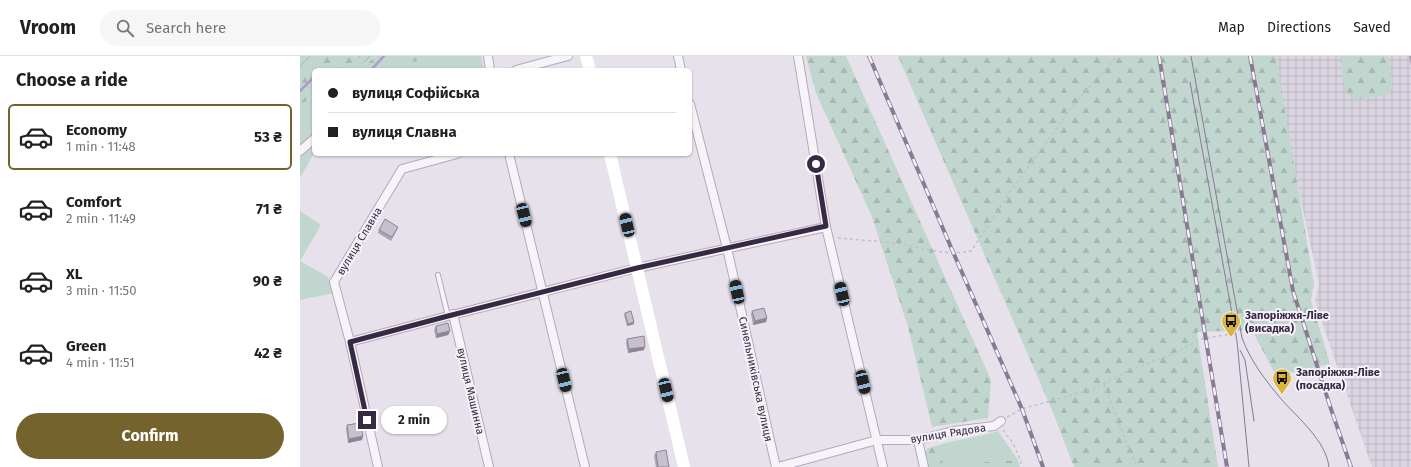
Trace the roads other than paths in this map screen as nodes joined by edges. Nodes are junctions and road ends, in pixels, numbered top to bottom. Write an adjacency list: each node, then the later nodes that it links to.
1 (488, 56): 6 (street)
2 (568, 56): 7 (street)
3 (586, 56): 8 (street)
4 (678, 56): 9 (street)
5 (798, 56): 16 (street)
6 (490, 68)
7 (523, 68)
8 (589, 68)
9 (681, 68)
10 (692, 112): 17 (street, Синельниківська вулиця)
11 (312, 141): 12 (street)
12 (300, 151)
13 (450, 156): 22 (street, вулиця Славна)
14 (509, 156): 20 (street)
15 (610, 156): 18 (street)
16 (826, 226): 17 (street); 24 (street)
17 (727, 248): 18 (street); 30 (street, Синельниківська вулиця)
18 (637, 268): 20 (street); 29 (street)
19 (438, 275): 21 (lane)
20 (542, 292): 21 (street); 28 (street)
21 (450, 315): 22 (street); 27 (street, вулиця Машинна)
22 (350, 342): 26 (street, вулиця Славна)
23 (997, 423): 25 (street, вулиця Рядова)
24 (877, 440): 25 (street, вулиця Рядова); 30 (street, вулиця Рядова); 31 (street)
25 (918, 440): 32 (street)
26 (378, 467)
27 (489, 467)
28 (585, 467)
29 (684, 467)
30 (777, 467)
31 (883, 467)
32 (924, 467)

